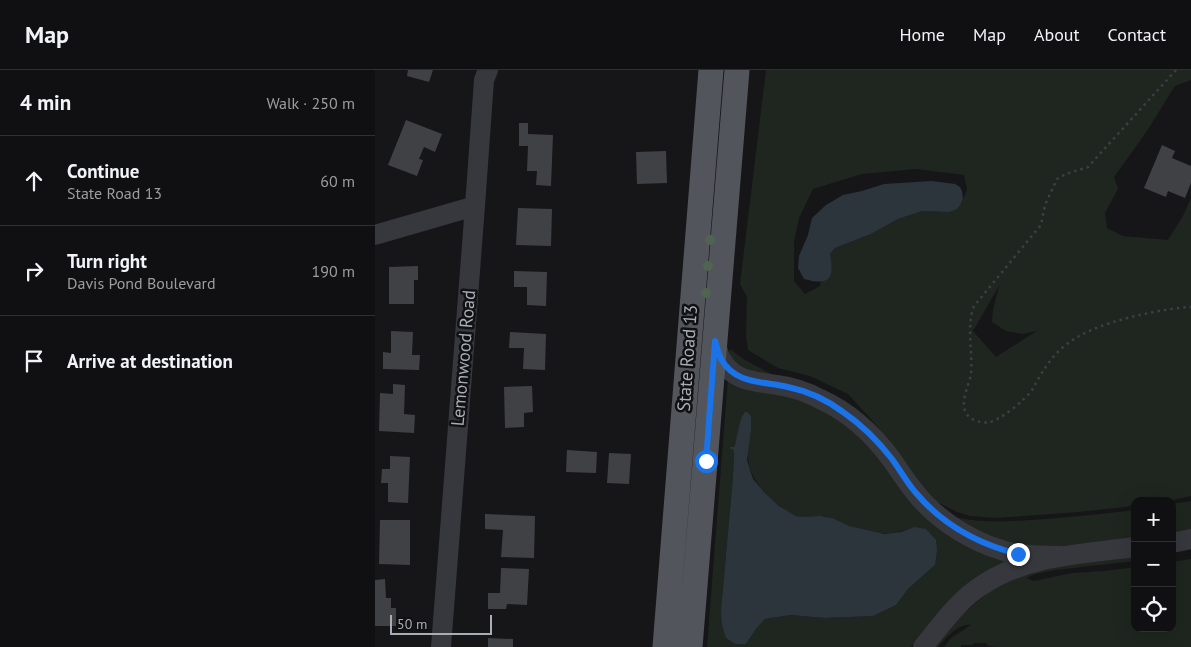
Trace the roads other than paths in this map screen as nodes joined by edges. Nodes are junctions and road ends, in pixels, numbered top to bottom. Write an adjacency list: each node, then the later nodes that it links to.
1 (488, 70): 4 (street, Lemonwood Road)
2 (711, 70): 12 (main road, State Road 13)
3 (737, 70): 6 (main road, State Road 13)
4 (475, 206): 5 (street); 11 (street, Lemonwood Road)
5 (375, 235)
6 (715, 341): 10 (street); 13 (main road, State Road 13)
7 (1191, 539): 8 (street)
8 (1176, 541)
9 (1131, 547): 10 (street)
10 (1061, 556): 14 (street)
11 (441, 647)
12 (665, 647)
13 (690, 647)
14 (923, 647)

